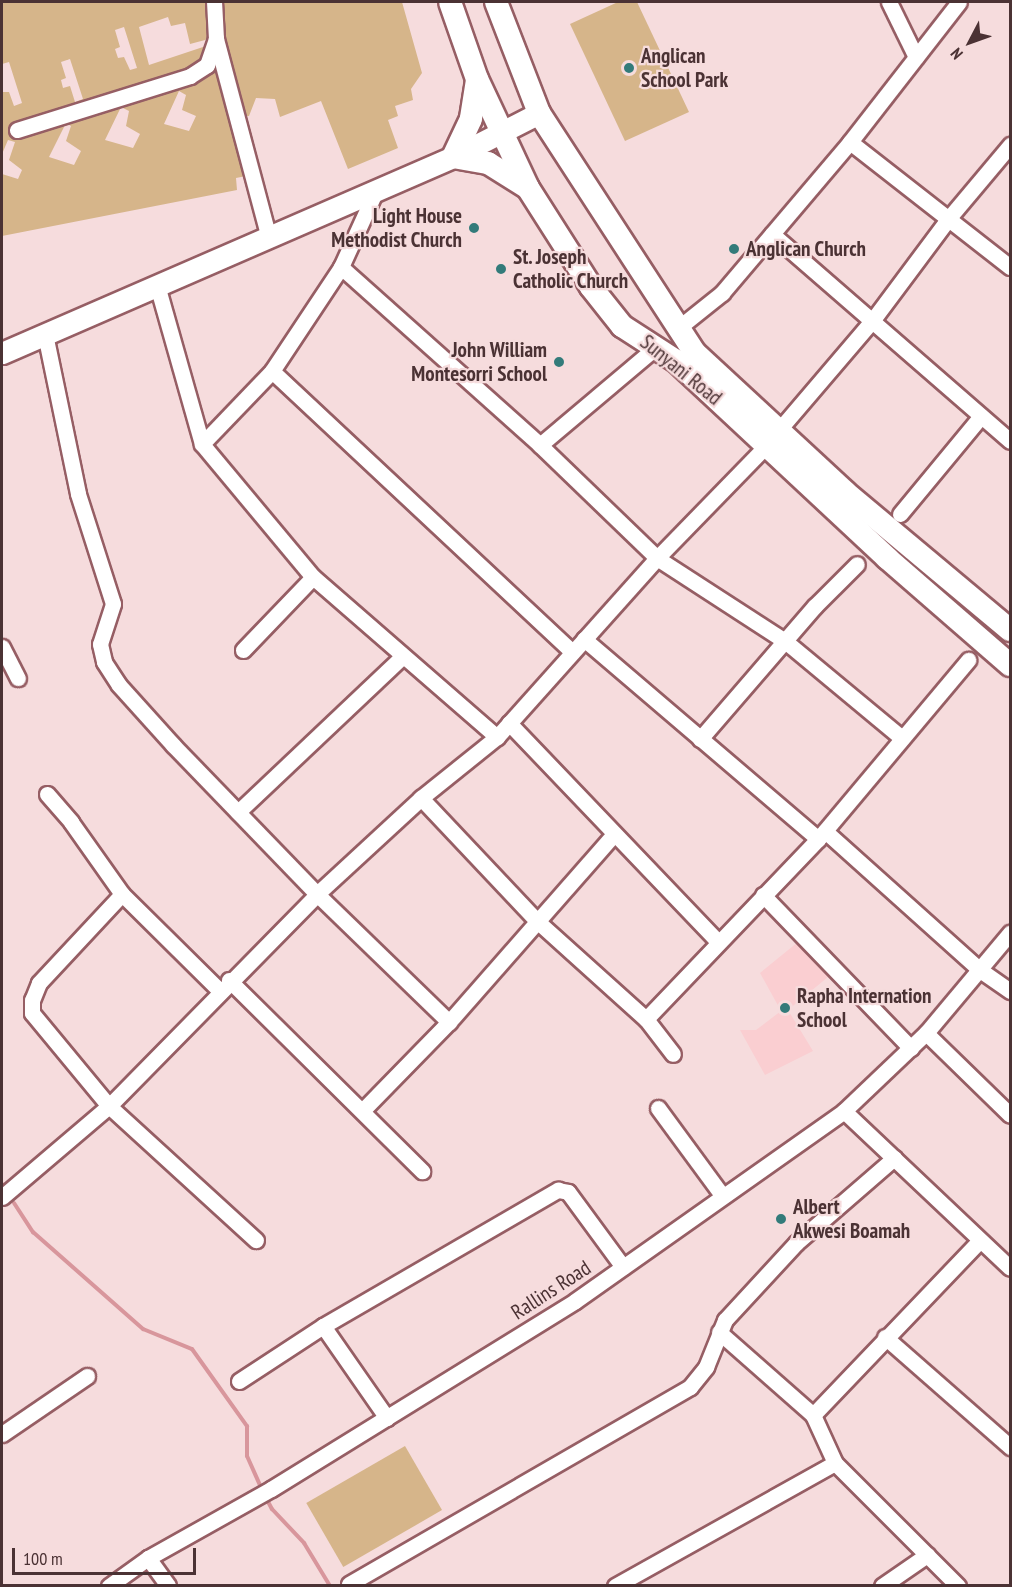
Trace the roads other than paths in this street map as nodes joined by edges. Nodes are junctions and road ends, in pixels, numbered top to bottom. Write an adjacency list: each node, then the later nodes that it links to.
1 (214, 2): 6 (street)
2 (450, 2): 8 (main road, Sunyani Road)
3 (496, 2): 9 (main road, Sunyani Road)
4 (889, 2): 7 (street)
5 (959, 2): 7 (street)
6 (216, 39): 10 (street); 19 (street)
7 (916, 57): 12 (street)
8 (477, 79): 11 (main road, Sunyani Road); 14 (main road)
9 (539, 113): 11 (street); 24 (main road, Sunyani Road)
10 (16, 130)
11 (501, 131): 14 (street); 16 (main road, Sunyani Road)
12 (850, 142): 17 (street); 18 (street)
13 (1011, 145): 17 (street)
14 (453, 158): 15 (street); 16 (main road)
15 (377, 188): 19 (street); 20 (street)
16 (528, 188): 26 (main road, Sunyani Road)
17 (948, 219): 21 (street); 23 (street)
18 (771, 234): 23 (street); 24 (street)
19 (269, 238): 22 (street)
20 (341, 267): 28 (street); 33 (street)
21 (1011, 267)
22 (157, 285): 25 (street); 32 (street)
23 (872, 321): 29 (street); 30 (street)
24 (677, 329): 30 (main road, Sunyani Road)
25 (45, 334): 27 (street); 54 (street)
26 (657, 346): 30 (main road, Sunyani Road); 33 (street)
27 (2, 353)
28 (272, 371): 32 (street); 43 (street)
29 (981, 416): 31 (street); 34 (street)
30 (773, 438): 35 (street); 38 (main road, Sunyani Road); 46 (main road, Sunyani Road)
31 (1011, 441)
32 (202, 444): 37 (street)
33 (540, 445): 35 (street)
34 (900, 514)
35 (657, 558): 39 (street); 40 (street)
36 (857, 564): 40 (street)
37 (313, 577): 42 (street); 44 (street)
38 (1011, 630)
39 (584, 639): 43 (street); 51 (street)
40 (785, 641): 50 (street); 51 (street)
41 (2, 646): 47 (street)
42 (243, 650)
43 (572, 652): 48 (street)
44 (402, 657): 49 (street); 54 (street)
45 (968, 660): 50 (street)
46 (1011, 665)
47 (18, 678)
48 (509, 723): 49 (street); 55 (street)
49 (497, 737): 53 (street)
50 (902, 738): 56 (street)
51 (700, 739): 56 (street)
52 (46, 794): 57 (street)
53 (421, 798): 58 (street); 60 (street)
54 (238, 812): 58 (street)
55 (614, 834): 60 (street); 62 (street)
56 (821, 835): 59 (street); 63 (street)
57 (122, 894): 64 (street); 71 (street)
58 (317, 894): 64 (street); 67 (street)
59 (763, 895): 62 (street); 69 (street)
60 (537, 921): 66 (street); 67 (street)
61 (1011, 933): 63 (street, Rallins Road)
62 (717, 942): 66 (street)
63 (980, 970): 65 (street); 68 (street, Rallins Road)
64 (224, 985): 71 (street); 73 (street)
65 (1011, 991)
66 (646, 1019): 70 (street)
67 (449, 1022): 73 (street)
68 (926, 1033): 69 (street, Rallins Road); 75 (street)
69 (910, 1048): 74 (street, Rallins Road)
70 (673, 1054)
71 (109, 1106): 79 (street); 80 (street)
72 (658, 1108): 78 (street)
73 (362, 1111): 77 (street)
74 (844, 1111): 76 (street); 78 (street, Rallins Road)
75 (1011, 1115)
76 (894, 1158): 81 (street); 85 (street)
77 (422, 1171)
78 (722, 1195): 82 (street, Rallins Road)
79 (2, 1197)
80 (256, 1240)
81 (979, 1240): 83 (street); 86 (street)
82 (623, 1267): 84 (street); 90 (street, Rallins Road)
83 (1011, 1268)
84 (323, 1326): 88 (street); 90 (street)
85 (719, 1332): 89 (street); 96 (street)
86 (885, 1337): 89 (street); 92 (street)
87 (87, 1376): 91 (street)
88 (239, 1381)
89 (813, 1415): 93 (street)
90 (387, 1418): 95 (street, Rallins Road)
91 (2, 1434)
92 (1011, 1447)
93 (835, 1463): 94 (street); 99 (street)
94 (927, 1555): 100 (street); 101 (street)
95 (148, 1558): 97 (street, Rallins Road); 98 (street)
96 (349, 1584)
97 (109, 1586)
98 (168, 1586)
99 (615, 1586)
100 (882, 1586)
101 (958, 1586)

